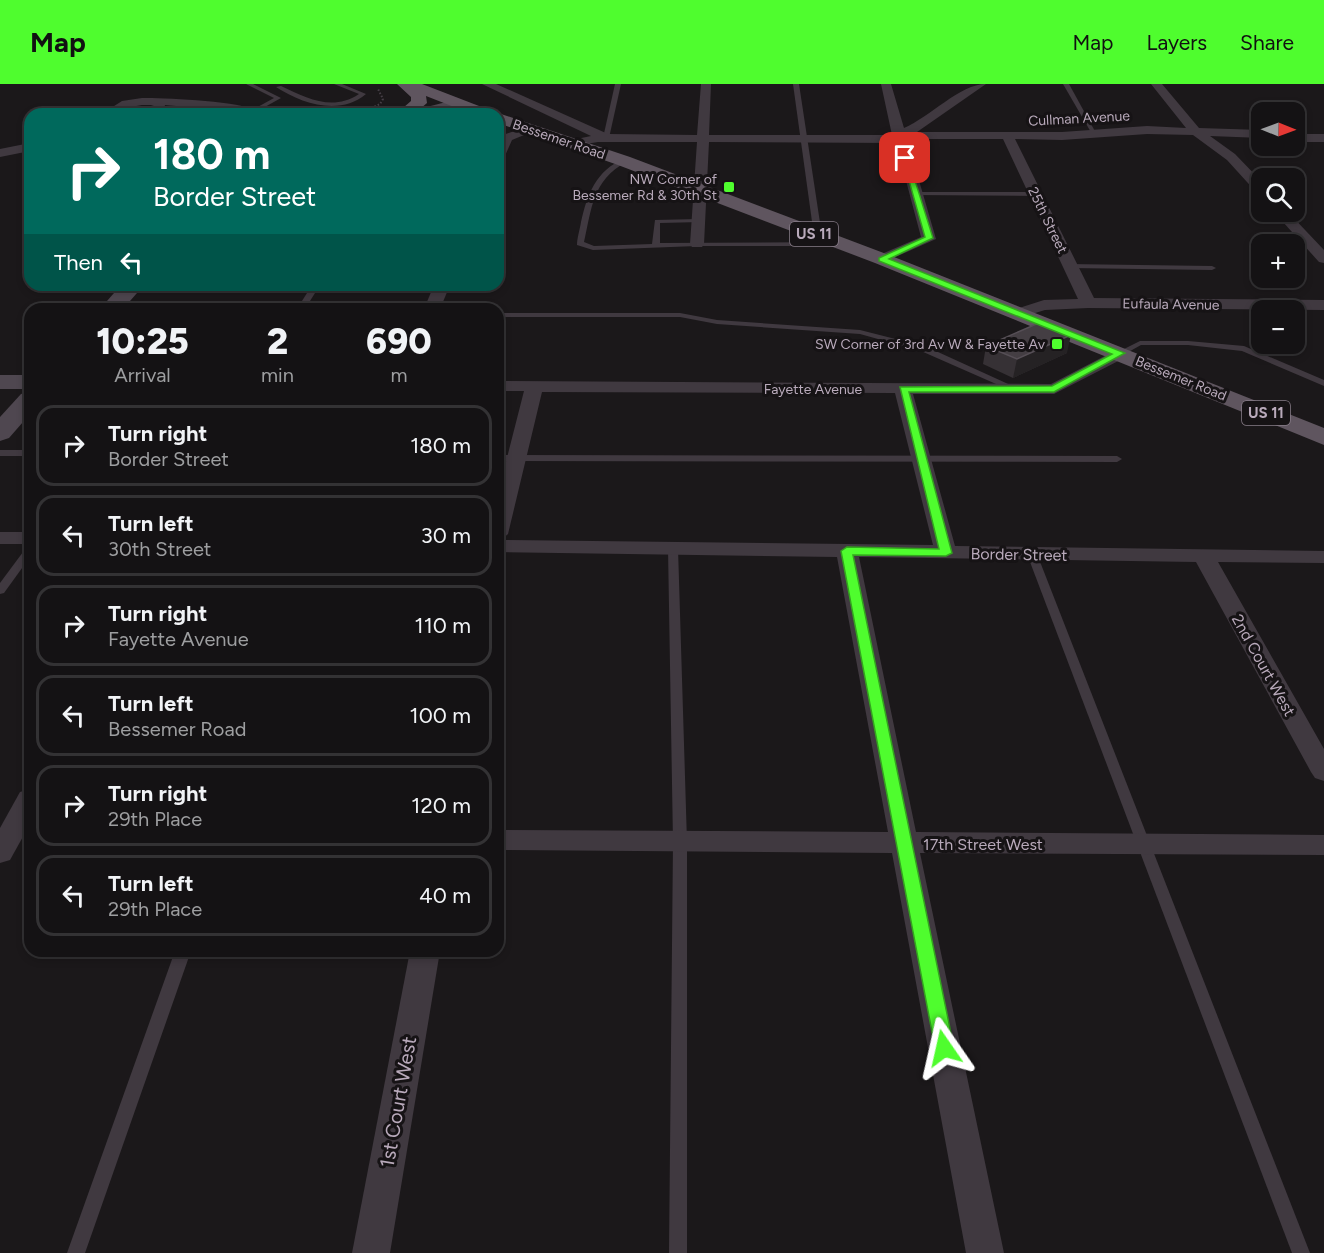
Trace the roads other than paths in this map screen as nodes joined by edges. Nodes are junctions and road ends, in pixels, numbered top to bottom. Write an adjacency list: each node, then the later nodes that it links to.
1 (249, 84): 16 (lane)
2 (291, 84): 15 (lane)
3 (332, 84): 17 (lane)
4 (337, 84): 17 (lane)
5 (406, 84): 19 (main road); 26 (main road)
6 (487, 84): 18 (street)
7 (528, 84): 18 (street)
8 (618, 84): 37 (lane)
9 (706, 84): 40 (street)
10 (796, 84): 41 (lane)
11 (886, 84): 36 (street)
12 (981, 84): 36 (street)
13 (1066, 84): 33 (lane)
14 (1155, 84): 31 (street)
15 (279, 87): 16 (lane); 17 (lane)
16 (261, 90): 25 (lane)
17 (297, 94)
18 (517, 97): 37 (street)
19 (458, 104): 27 (main road); 28 (main road)
20 (155, 105): 21 (street); 22 (street); 23 (street); 24 (street)
21 (136, 108)
22 (140, 108)
23 (161, 108)
24 (230, 108)
25 (259, 108)
26 (413, 108)
27 (442, 108)
28 (469, 108)
29 (504, 120): 30 (main road, Bessemer Road / US 11)
30 (530, 130): 35 (street); 42 (main road, Bessemer Road / US 11)
31 (1194, 130): 32 (street, Cullman Avenue); 33 (street, Cullman Avenue); 46 (street)
32 (1251, 133)
33 (1095, 134): 34 (street, Cullman Avenue)
34 (1007, 136): 36 (street, Cullman Avenue); 49 (street, 25th Street)
35 (504, 137)
36 (899, 137): 41 (street, Cullman Avenue); 48 (street)
37 (606, 138): 40 (street, Cullman Avenue); 42 (street, Cullman Avenue)
38 (1305, 138): 39 (street)
39 (1324, 138)
40 (703, 140): 41 (street, Cullman Avenue); 47 (street)
41 (804, 140): 52 (lane)
42 (572, 144): 45 (main road, Bessemer Road / US 11)
43 (24, 148): 44 (street)
44 (0, 153)
45 (624, 161): 47 (main road, Bessemer Road / US 11); 55 (lane)
46 (1251, 178)
47 (702, 191): 50 (street); 52 (main road, Bessemer Road / US 11)
48 (915, 194): 49 (lane); 56 (street)
49 (1035, 194): 58 (street, 25th Street)
50 (699, 221): 53 (street); 55 (lane)
51 (1290, 222): 57 (street)
52 (818, 236): 54 (main road, Bessemer Road / US 11)
53 (697, 244): 54 (lane); 55 (lane)
54 (841, 244): 56 (main road, Bessemer Road / US 11)
55 (657, 245)
56 (882, 259): 64 (main road, Bessemer Road / US 11)
57 (1324, 259)
58 (1070, 266): 59 (lane); 62 (street, 25th Street)
59 (1212, 268)
60 (128, 291): 61 (main road)
61 (116, 303)
62 (1088, 303): 63 (street, Eufaula Avenue); 64 (street, Eufaula Avenue)
63 (1324, 305)
64 (1019, 313): 66 (main road, Bessemer Road / US 11)
65 (504, 315): 73 (lane)
66 (1120, 353): 69 (lane); 73 (street, Fayette Avenue); 76 (main road, Bessemer Road / US 11)
67 (0, 382): 68 (main road)
68 (24, 382)
69 (1324, 384)
70 (504, 386): 71 (street, Fayette Avenue)
71 (534, 386): 72 (street, Fayette Avenue); 79 (street)
72 (903, 389): 73 (street, Fayette Avenue); 80 (street)
73 (1015, 389)
74 (24, 406): 75 (main road)
75 (0, 433)
76 (1324, 437)
77 (0, 453): 78 (lane)
78 (24, 453)
79 (506, 458): 80 (lane); 82 (street)
80 (921, 459): 81 (lane); 88 (street)
81 (1117, 459)
82 (504, 477)
83 (0, 538): 84 (street)
84 (24, 538)
85 (504, 546): 86 (street, Border Street)
86 (673, 548): 87 (street, Border Street); 98 (lane)
87 (847, 551): 88 (street, Border Street); 99 (street)
88 (946, 553): 89 (street, Border Street)
89 (1032, 554): 91 (street, Border Street); 100 (lane)
90 (24, 557): 93 (lane)
91 (1204, 557): 92 (street, Border Street); 94 (street, 2nd Court West)
92 (1324, 557)
93 (0, 591)
94 (1324, 772)
95 (24, 812): 97 (street)
96 (504, 840): 98 (street, 17th Street West)
97 (10, 841)
98 (680, 842): 99 (street, 17th Street West); 106 (lane)
99 (904, 844): 100 (street, 17th Street West); 107 (street)
100 (1145, 844): 101 (street, 17th Street West); 108 (lane)
101 (1324, 845)
102 (181, 957): 104 (lane)
103 (424, 957): 105 (street, 1st Court West)
104 (75, 1253)
105 (371, 1253)
106 (678, 1253)
107 (985, 1253)
108 (1301, 1253)

